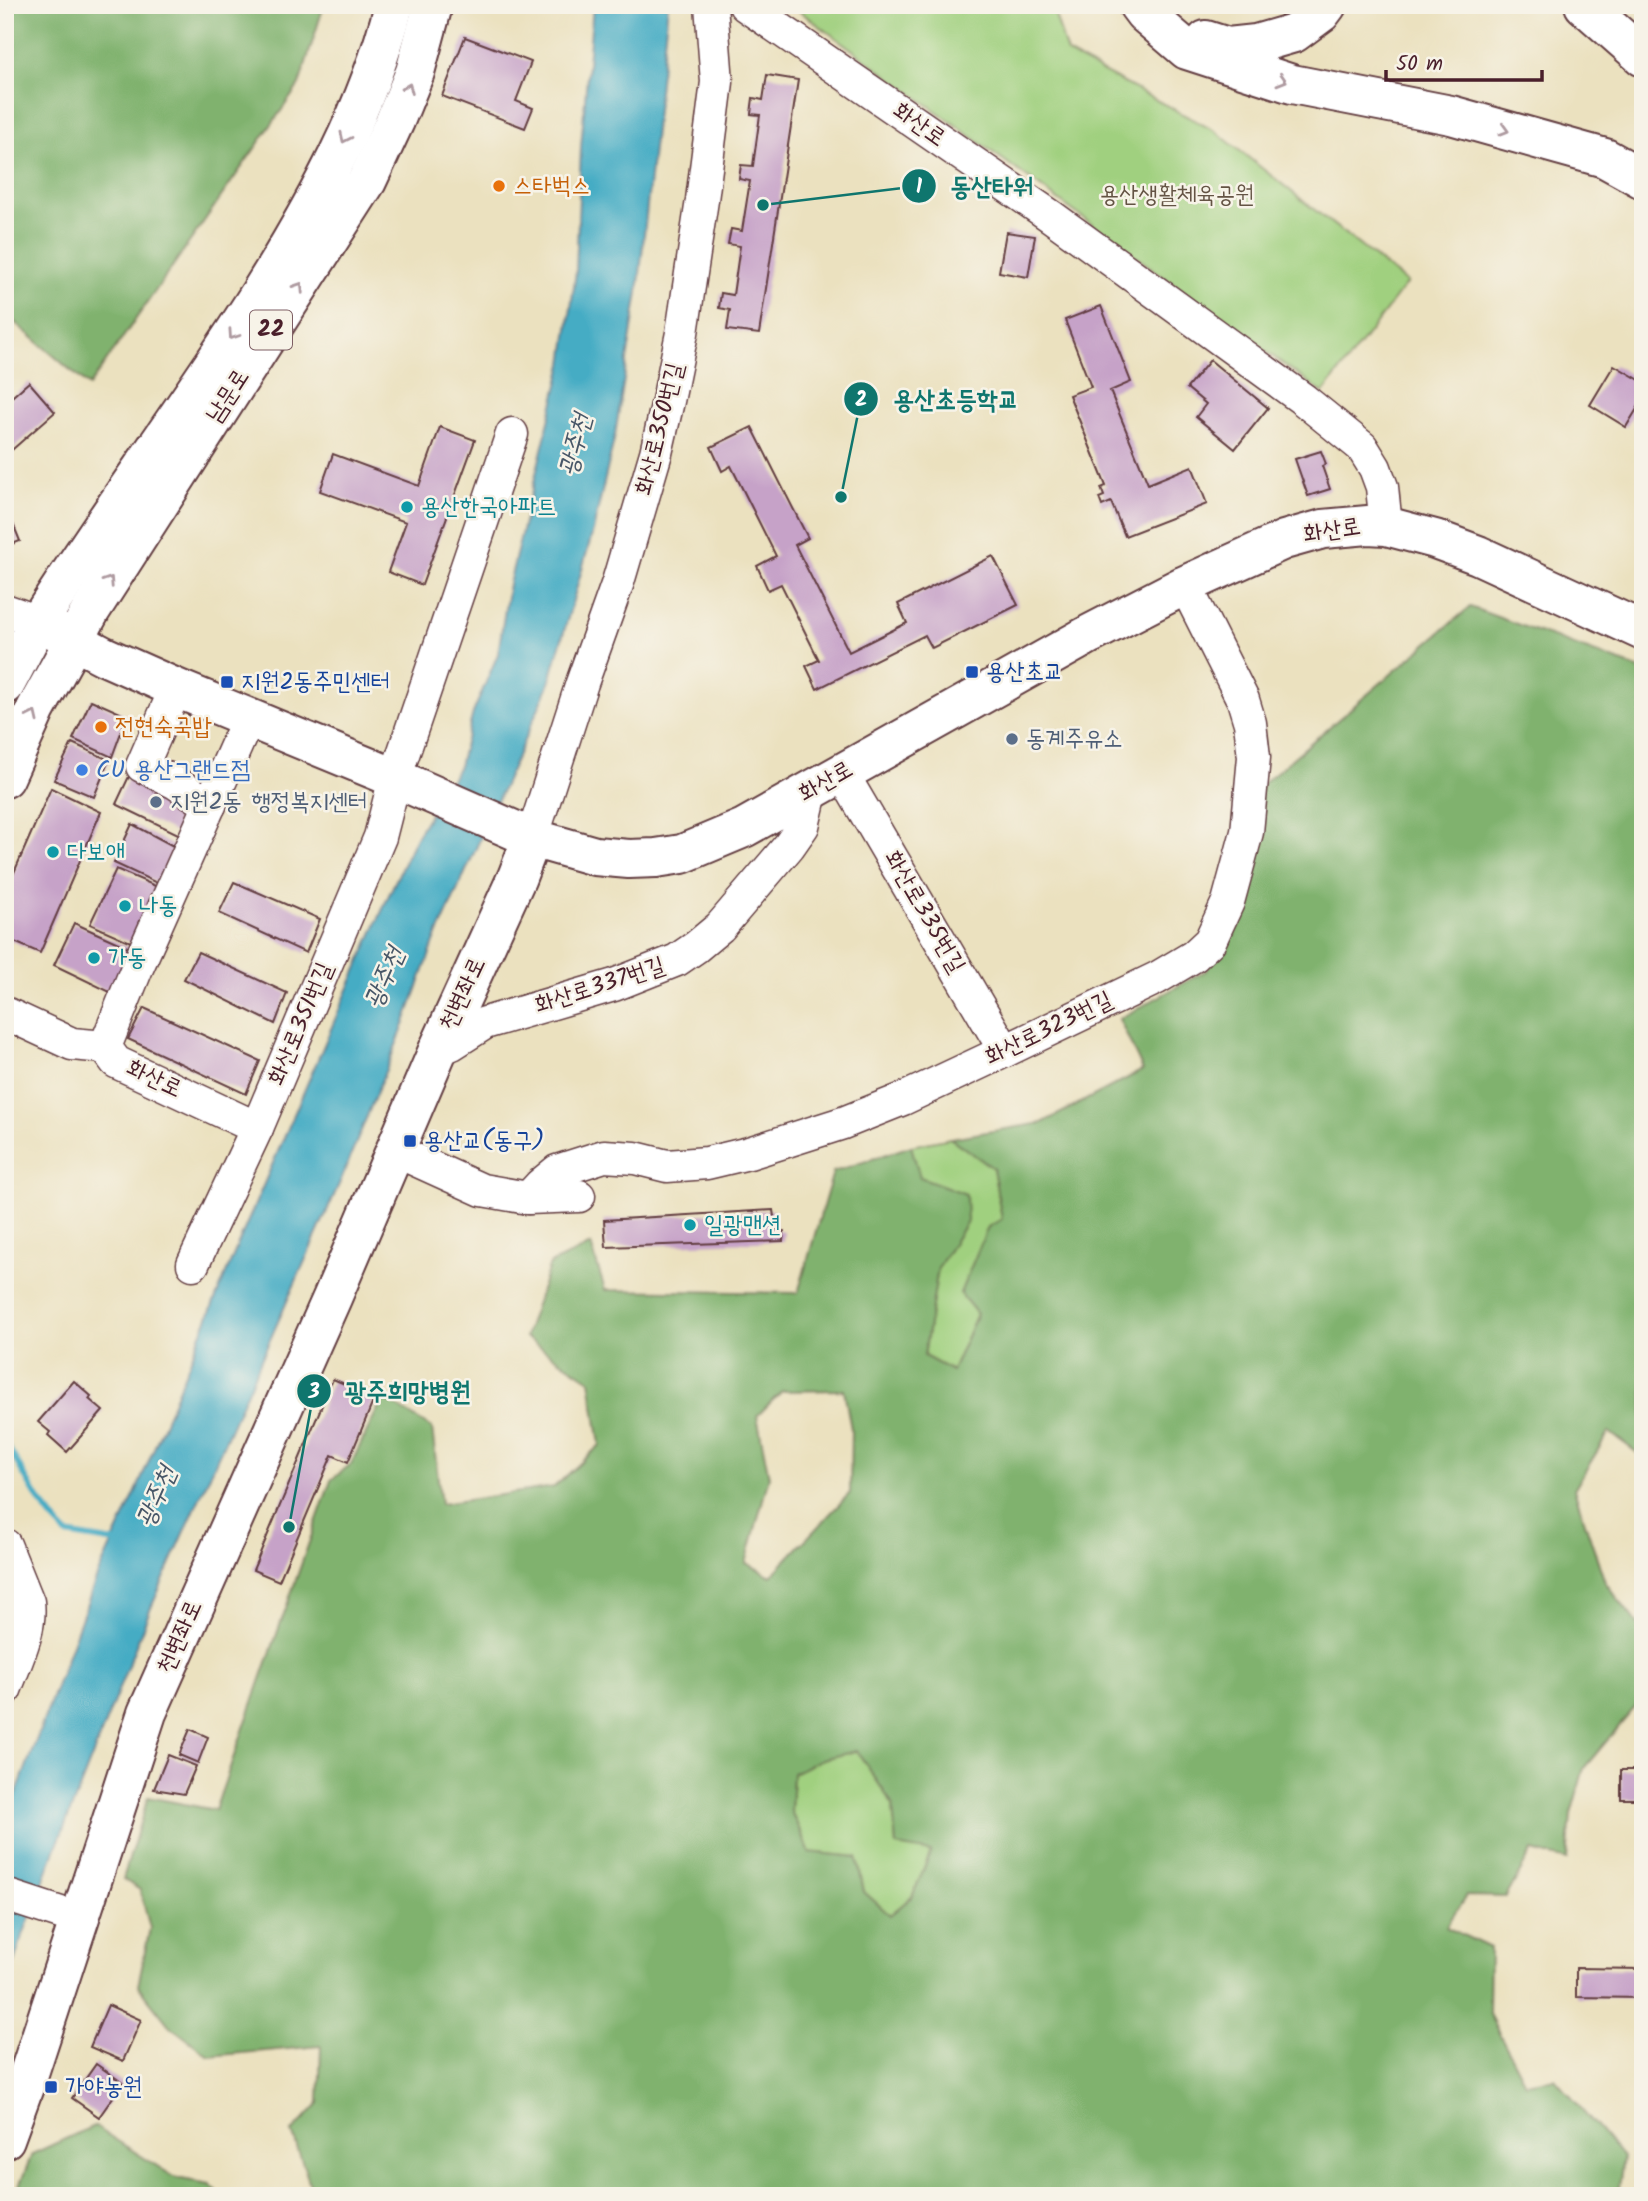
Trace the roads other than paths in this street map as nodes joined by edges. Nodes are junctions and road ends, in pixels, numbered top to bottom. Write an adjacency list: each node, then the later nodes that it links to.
1 (394, 5): 14 (main road, 남문로 / 22, one-way to 14)
2 (433, 5): 16 (main road, 남문로 / 22, one-way to 2)
3 (711, 5): 24 (street, 화산로350번길)
4 (745, 5): 12 (street, 화산로)
5 (1138, 5): 10 (main road, one-way to 10)
6 (1156, 5): 7 (main road)
7 (1327, 5)
8 (1584, 5): 9 (main road)
9 (1643, 57)
10 (1643, 179)
11 (512, 434): 21 (street, 화산로351번길)
12 (1386, 526): 13 (main road, 화산로); 15 (main road, 화산로)
13 (1185, 585): 22 (main road, 화산로); 28 (street, 화산로323번길)
14 (22, 616): 16 (main road, 화산로); 17 (main road, 남문로 / 22)
15 (1643, 631)
16 (74, 639): 18 (main road, 화산로); 20 (main road, 남문로 / 22, one-way to 16)
17 (5, 685)
18 (176, 688): 19 (main road, 화산로); 23 (street)
19 (249, 717): 21 (main road, 화산로); 23 (street, 화산로)
20 (5, 778)
21 (395, 778): 24 (main road, 화산로); 29 (street, 화산로351번길)
22 (826, 782): 24 (main road, 화산로); 27 (street, 화산로337번길); 28 (street, 화산로335번길)
23 (210, 806): 26 (street, 화산로)
24 (521, 833): 27 (main road, 천변좌로)
25 (5, 1013): 26 (street)
26 (105, 1047): 29 (street, 화산로)
27 (438, 1050): 30 (main road, 천변좌로)
28 (1005, 1051): 32 (street, 화산로323번길)
29 (257, 1128): 33 (street, 화산로351번길)
30 (396, 1151): 32 (street); 37 (main road, 천변좌로)
31 (579, 1196): 32 (street)
32 (528, 1198)
33 (193, 1264)
34 (5, 1545): 35 (street)
35 (5, 1690)
36 (5, 1895): 37 (street)
37 (67, 1915): 38 (main road, 천변좌로)
38 (5, 2139)

